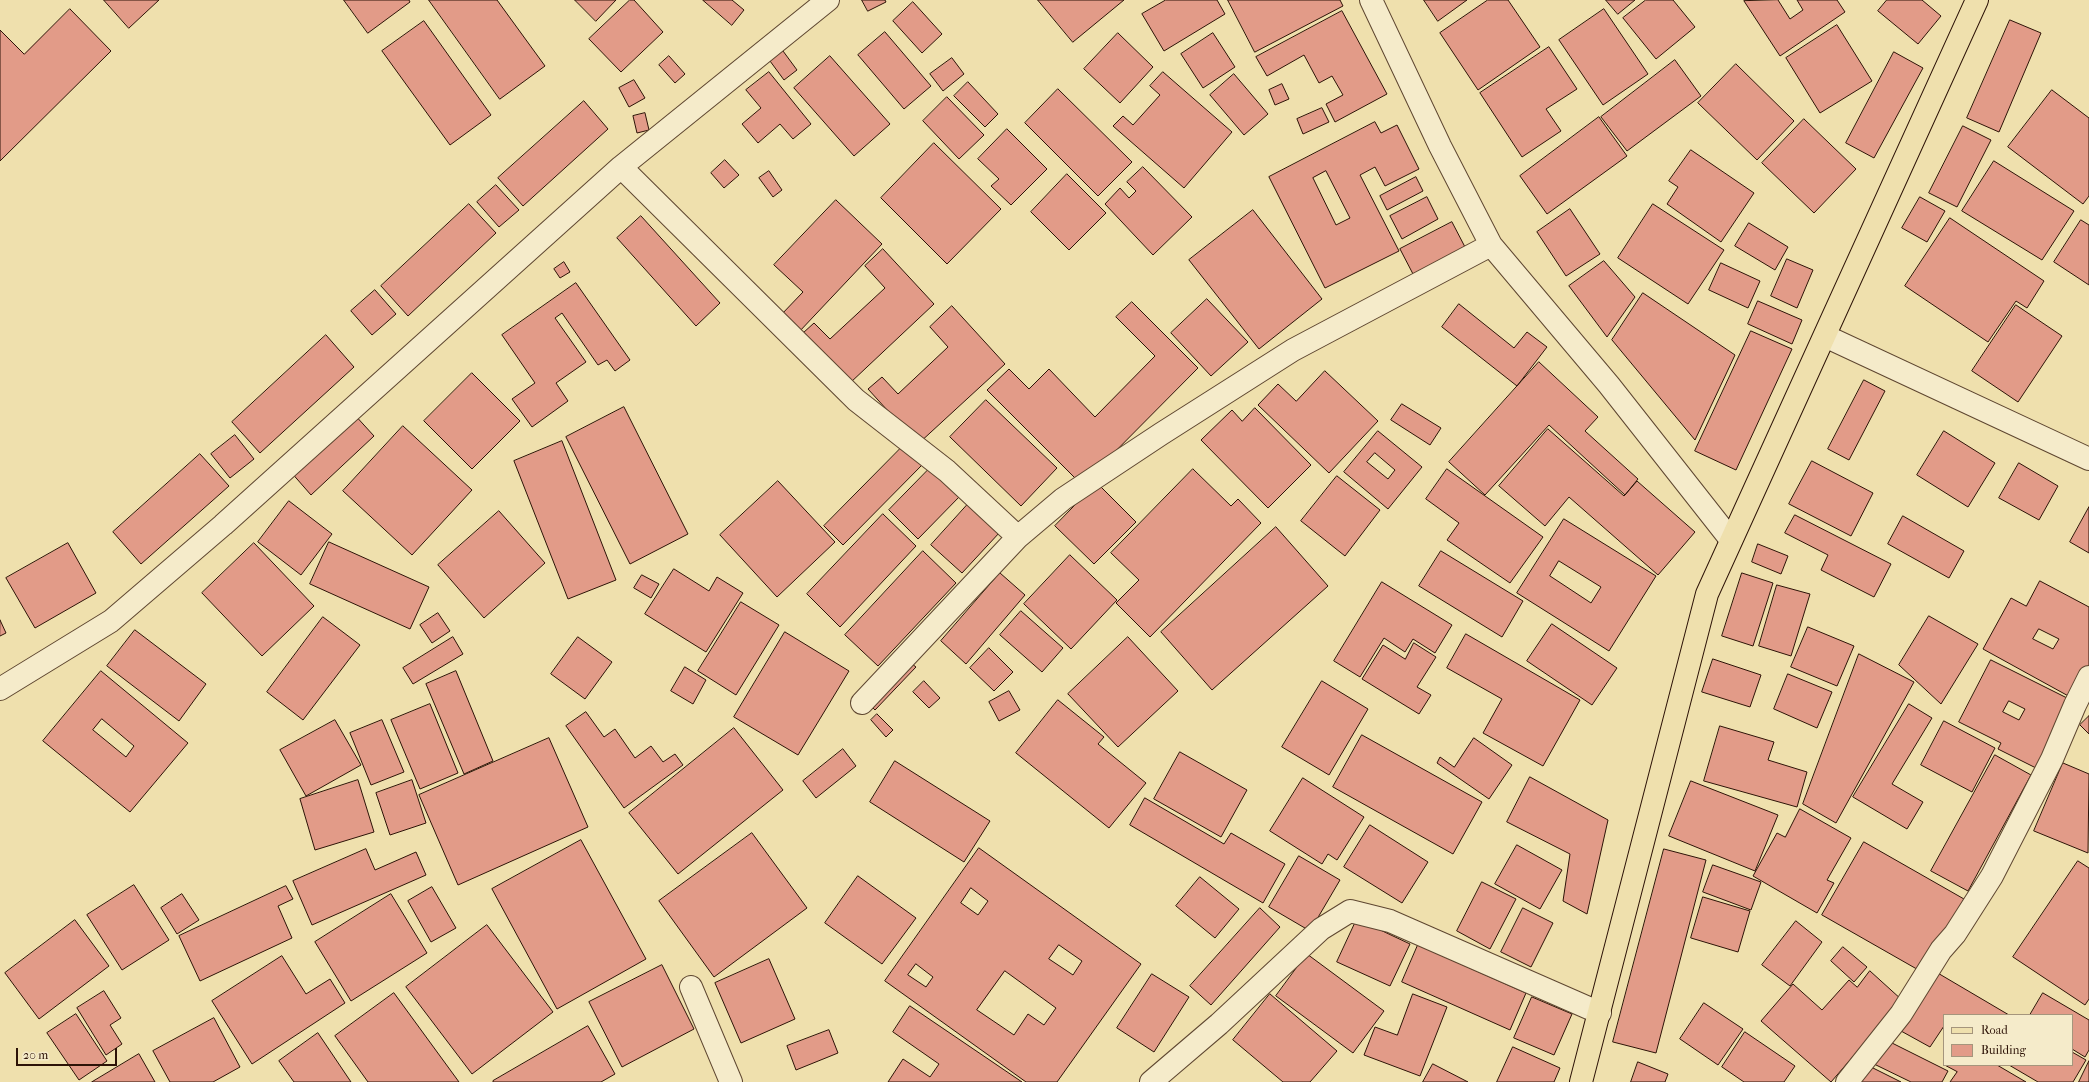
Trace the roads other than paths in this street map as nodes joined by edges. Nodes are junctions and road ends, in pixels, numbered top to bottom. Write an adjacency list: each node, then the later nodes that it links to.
1 (828, 0): 4 (street)
2 (1371, 0): 5 (street)
3 (1977, 0): 6 (main road)
4 (621, 167): 8 (street); 11 (street)
5 (1491, 245): 8 (street); 9 (street)
6 (1825, 336): 7 (street); 9 (main road)
7 (2089, 459)
8 (1018, 537): 12 (street)
9 (1731, 540): 14 (main road)
10 (2089, 677): 18 (street)
11 (0, 689)
12 (862, 703)
13 (691, 987): 15 (street)
14 (1600, 1013): 16 (street); 17 (main road)
15 (730, 1082)
16 (1151, 1082)
17 (1581, 1082)
18 (1847, 1082)

